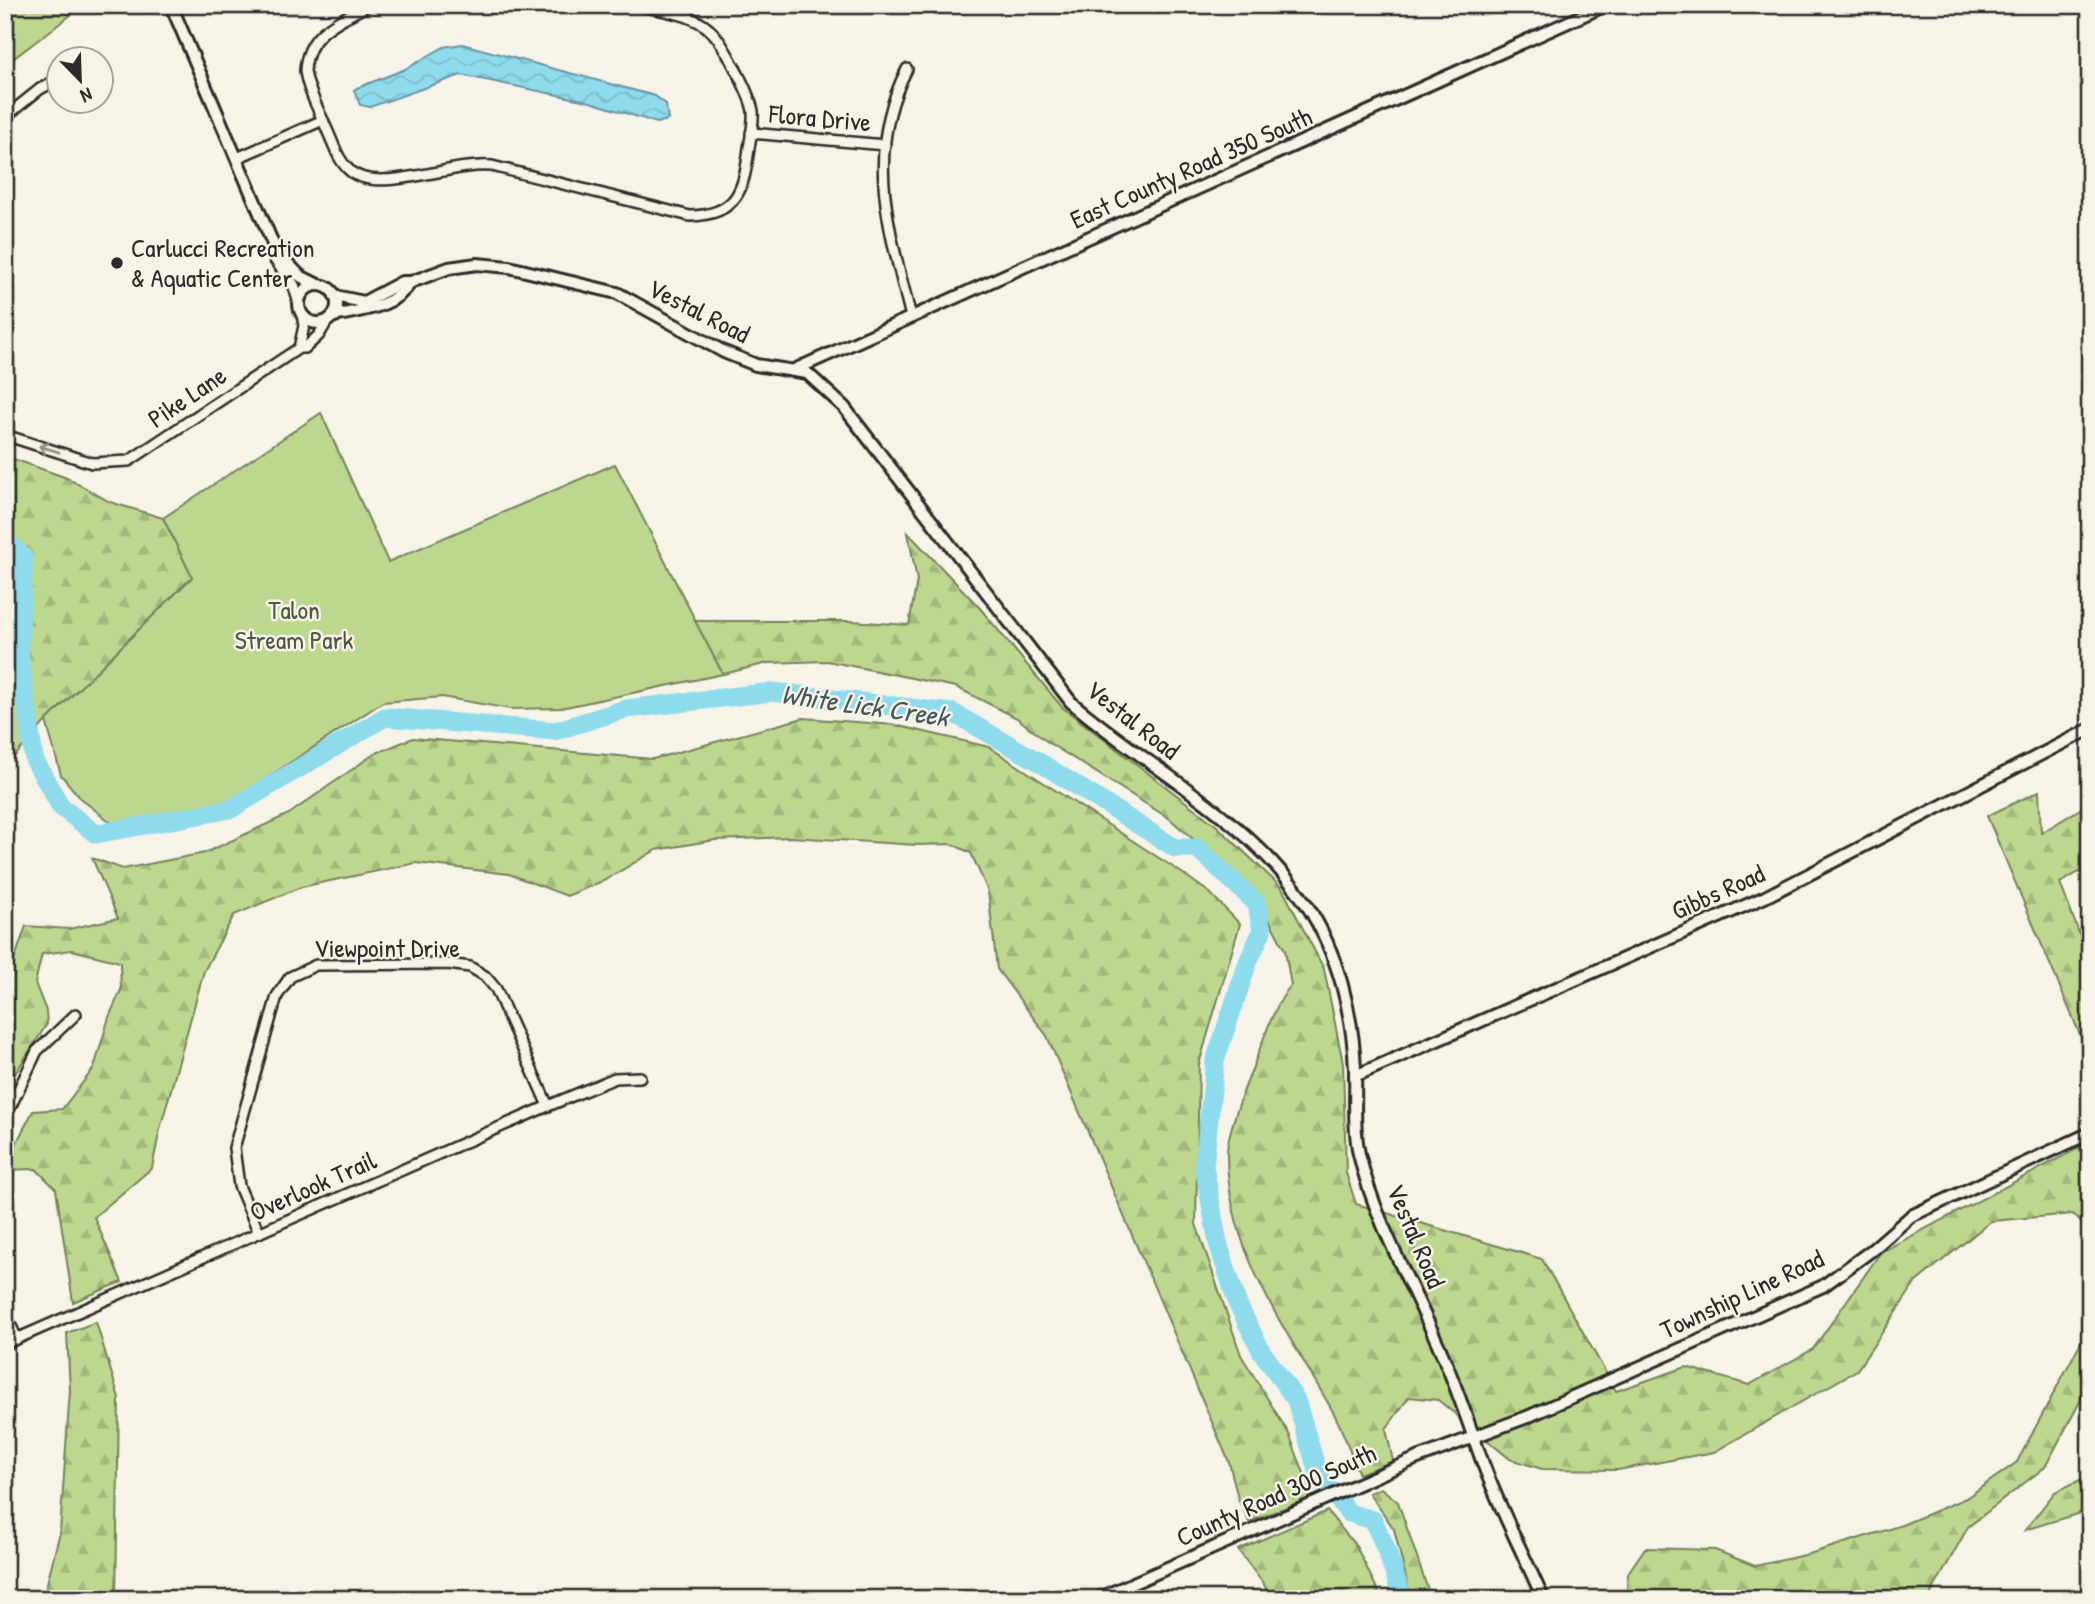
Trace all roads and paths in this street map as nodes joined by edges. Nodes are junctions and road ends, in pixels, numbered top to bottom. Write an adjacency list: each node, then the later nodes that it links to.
1 (171, 5): 12 (street)
2 (368, 5): 9 (street)
3 (639, 5): 5 (street)
4 (1606, 5): 19 (street, East County Road 350 South)
5 (680, 10): 10 (street)
6 (907, 69): 11 (street)
7 (46, 86): 8 (street)
8 (5, 117)
9 (323, 120): 10 (street); 12 (street)
10 (751, 132): 11 (street, Flora Drive)
11 (885, 145): 19 (street)
12 (237, 158): 13 (street)
13 (276, 251): 15 (street); 17 (street)
14 (411, 282): 16 (street, Vestal Road); 20 (street, Vestal Road); 22 (street, Vestal Road)
15 (318, 285): 16 (street); 17 (street)
16 (335, 296): 20 (street)
17 (299, 302): 18 (street)
18 (302, 314): 20 (street); 21 (street)
19 (911, 317): 22 (street, East County Road 350 South)
20 (330, 318): 21 (street, Pike Lane)
21 (299, 348): 23 (street, Pike Lane, one-way to 23)
22 (794, 370): 26 (street, Vestal Road)
23 (5, 435)
24 (2090, 729): 26 (street, Gibbs Road)
25 (76, 1014): 29 (street)
26 (1355, 1076): 35 (street, Vestal Road)
27 (640, 1077): 28 (street, Overlook Trail)
28 (548, 1106): 31 (street, Overlook Trail); 31 (street, Viewpoint Drive)
29 (5, 1118)
30 (2090, 1133): 35 (street, Township Line Road)
31 (258, 1233): 33 (street, Overlook Trail)
32 (5, 1313): 33 (street)
33 (17, 1339): 34 (street, Overlook Trail)
34 (5, 1345)
35 (1475, 1438): 36 (street, County Road 300 South); 37 (street, Vestal Road)
36 (1097, 1599)
37 (1543, 1599)

